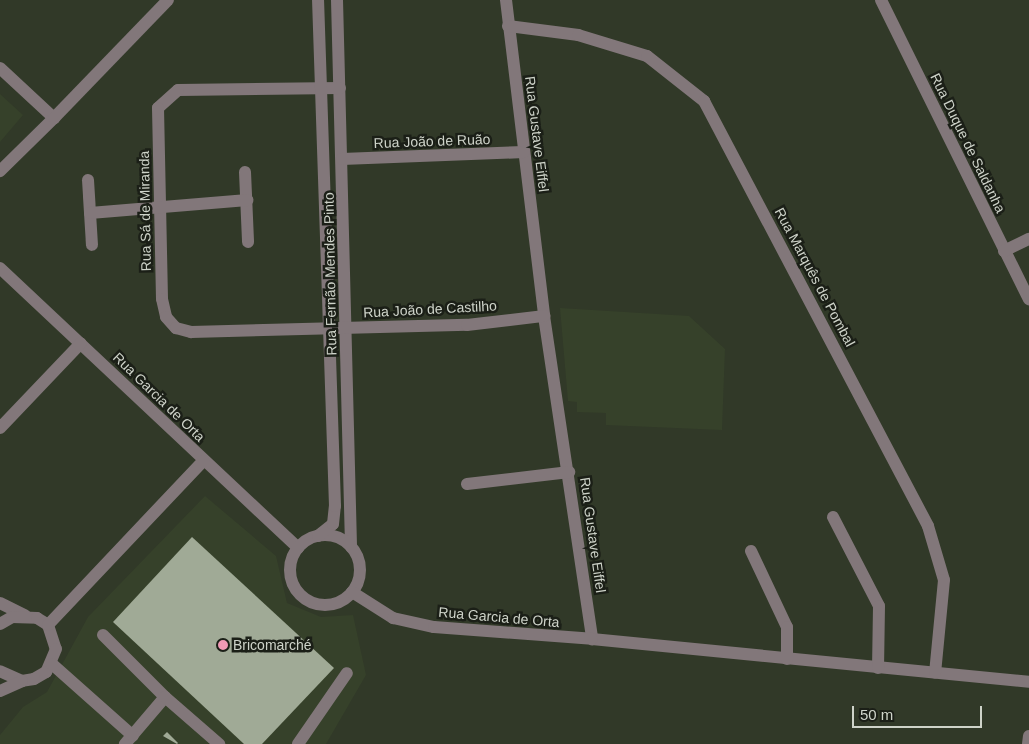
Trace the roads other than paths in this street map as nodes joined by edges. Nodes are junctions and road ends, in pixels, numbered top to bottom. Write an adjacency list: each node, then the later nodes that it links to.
1 (168, 0): 10 (street)
2 (318, 0): 8 (street, Rua Fernão Mendes Pinto)
3 (337, 0): 9 (street, Rua Fernão Mendes Pinto)
4 (506, 0): 6 (street, Rua Gustave Eiffel)
5 (881, 0): 22 (street, Rua Duque de Saldanha)
6 (508, 26): 11 (street, Rua Gustave Eiffel); 50 (street, Rua Marquês de Pombal)
7 (0, 68): 10 (street)
8 (321, 88): 9 (street, Rua Sá de Miranda); 17 (street, Rua Sá de Miranda); 27 (street, Rua Fernão Mendes Pinto)
9 (340, 88): 12 (street, Rua Fernão Mendes Pinto)
10 (54, 118): 13 (street)
11 (524, 152): 12 (street, Rua João de Ruão); 25 (street, Rua Gustave Eiffel)
12 (342, 159): 26 (street, Rua Fernão Mendes Pinto)
13 (0, 171)
14 (245, 172): 16 (street)
15 (88, 180): 18 (street)
16 (247, 200): 17 (street); 20 (street)
17 (160, 206): 18 (street); 27 (street, Rua Sá de Miranda)
18 (90, 212): 21 (street)
19 (1029, 239): 22 (street)
20 (248, 242)
21 (92, 245)
22 (1004, 251): 24 (street, Rua Duque de Saldanha)
23 (0, 268): 28 (street, Rua Garcia de Orta)
24 (1029, 299)
25 (544, 316): 26 (street, Rua João de Castilho); 31 (street, Rua Gustave Eiffel)
26 (346, 328): 27 (street, Rua Sá de Miranda); 36 (street, Rua Fernão Mendes Pinto)
27 (328, 329): 34 (street, Rua Fernão Mendes Pinto)
28 (81, 344): 29 (street); 30 (street, Rua Garcia de Orta)
29 (0, 428)
30 (203, 460): 35 (street, Rua Garcia de Orta); 42 (street)
31 (569, 472): 32 (street); 44 (street, Rua Gustave Eiffel)
32 (467, 484)
33 (833, 517): 47 (street)
34 (318, 536): 35 (street); 36 (street)
35 (298, 548): 38 (street)
36 (351, 548): 38 (street)
37 (751, 551): 45 (street)
38 (352, 592): 44 (street, Rua Garcia de Orta)
39 (0, 603): 40 (street)
40 (25, 615): 41 (street); 42 (street)
41 (0, 624)
42 (48, 625): 46 (street)
43 (103, 635): 54 (street)
44 (592, 639): 45 (street)
45 (786, 659): 47 (street)
46 (52, 664): 51 (street); 56 (street)
47 (878, 668): 50 (street)
48 (0, 671): 51 (street)
49 (347, 673): 58 (street)
50 (935, 673): 52 (street)
51 (22, 681): 53 (street)
52 (1029, 682)
53 (0, 691)
54 (165, 697): 56 (street); 57 (street)
55 (1029, 736): 59 (street)
56 (129, 740)
57 (219, 744)
58 (298, 744)
59 (1028, 744)

